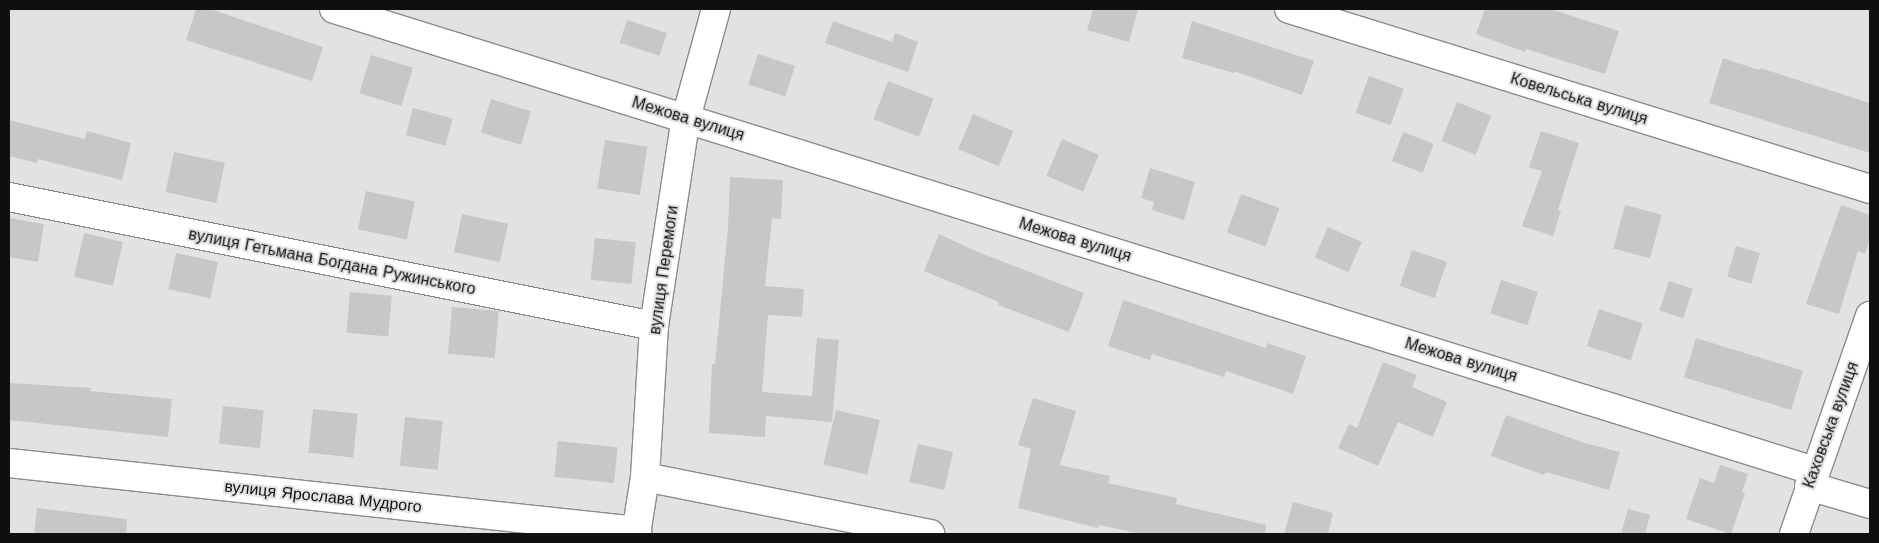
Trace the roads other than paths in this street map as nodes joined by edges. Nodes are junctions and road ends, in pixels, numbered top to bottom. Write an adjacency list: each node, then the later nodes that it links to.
1 (334, 9): 4 (street, Межова вулиця)
2 (716, 9): 4 (street, вулиця Перемоги)
3 (1289, 9): 5 (street, Ковельська вулиця)
4 (686, 118): 8 (street, вулиця Перемоги); 11 (street, Межова вулиця)
5 (1870, 190)
6 (9, 197): 8 (street, вулиця Гетьмана Богдана Ружинського)
7 (1870, 316): 11 (street, Каховська вулиця)
8 (654, 326): 10 (street, вулиця Перемоги)
9 (9, 464): 13 (street, вулиця Ярослава Мудрого)
10 (645, 477): 13 (street, вулиця Перемоги); 14 (street)
11 (1812, 479): 12 (street, Межова вулиця); 15 (street, Каховська вулиця)
12 (1870, 504)
13 (636, 533)
14 (930, 534)
15 (1794, 534)

